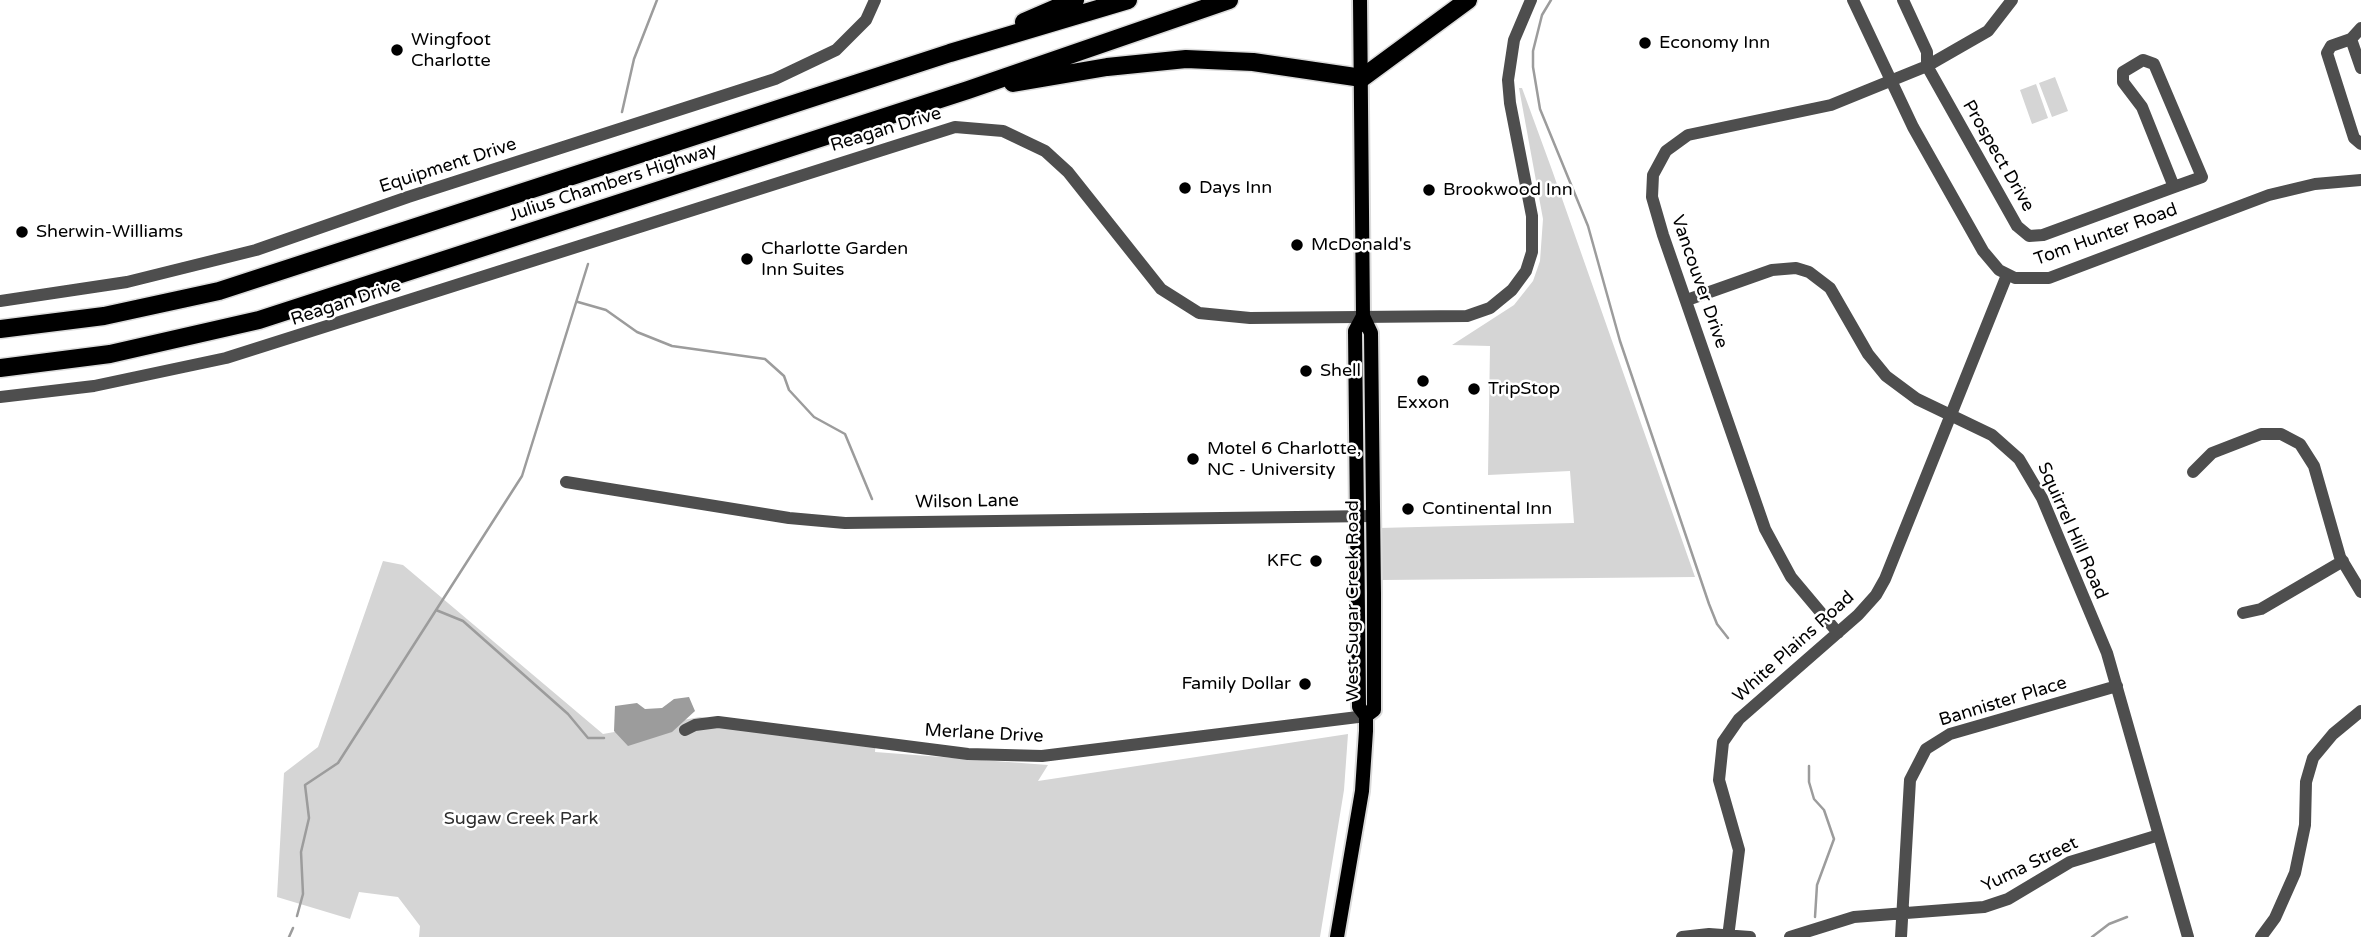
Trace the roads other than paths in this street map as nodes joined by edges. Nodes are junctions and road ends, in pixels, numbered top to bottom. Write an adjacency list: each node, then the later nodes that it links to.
1 (875, 0): 24 (street, Equipment Drive)
2 (1075, 0): 13 (highway)
3 (1128, 0): 13 (highway, Julius Chambers Highway)
4 (1229, 0): 18 (highway, Julius Chambers Highway)
5 (1468, 0): 16 (highway)
6 (1531, 0): 25 (street, Reagan Drive)
7 (1853, 0): 17 (street)
8 (1903, 0): 14 (street, Prospect Drive)
9 (2012, 0): 14 (street)
10 (1360, 4): 16 (main road, West Sugar Creek Road)
11 (2361, 27): 12 (street)
12 (2351, 39): 15 (street); 19 (street)
13 (950, 52): 26 (highway, Julius Chambers Highway)
14 (1927, 66): 17 (street); 21 (street, Prospect Drive)
15 (2361, 68)
16 (1362, 78): 18 (highway); 25 (main road, West Sugar Creek Road)
17 (1892, 82): 22 (street); 23 (street, Vancouver Drive)
18 (968, 90): 27 (highway, Julius Chambers Highway)
19 (2361, 144)
20 (2361, 180): 22 (street, Tom Hunter Road)
21 (2174, 187): 21 (street, Prospect Drive)
22 (2007, 275): 29 (street, White Plains Road)
23 (1687, 300): 29 (street, Squirrel Hill Road); 37 (street, Vancouver Drive)
24 (0, 301)
25 (1363, 316): 28 (street, Reagan Drive); 32 (main road, West Sugar Creek Road); 33 (main road, West Sugar Creek Road)
26 (0, 327)
27 (0, 368)
28 (0, 397)
29 (1951, 415): 37 (street, White Plains Road); 38 (street, Squirrel Hill Road)
30 (2193, 472): 34 (street)
31 (566, 482): 32 (street, Wilson Lane)
32 (1357, 516): 33 (street, Wilson Lane); 40 (main road, West Sugar Creek Road)
33 (1373, 516): 40 (main road, West Sugar Creek Road)
34 (2343, 561): 35 (street); 36 (street)
35 (2361, 592)
36 (2243, 612)
37 (1838, 633): 44 (street, White Plains Road)
38 (2117, 686): 42 (street, Squirrel Hill Road); 43 (street, Bannister Place)
39 (2361, 711): 51 (street)
40 (1366, 716): 41 (street, Merlane Drive); 45 (main road, West Sugar Creek Road)
41 (685, 730)
42 (2159, 835): 43 (street, Yuma Street); 50 (street, Squirrel Hill Road)
43 (1903, 912): 48 (street, Yuma Street); 49 (street, Bannister Place)
44 (1729, 936): 46 (street); 47 (street)
45 (1336, 937)
46 (1682, 937)
47 (1750, 937)
48 (1790, 937)
49 (1901, 937)
50 (2188, 937)
51 (2261, 937)

